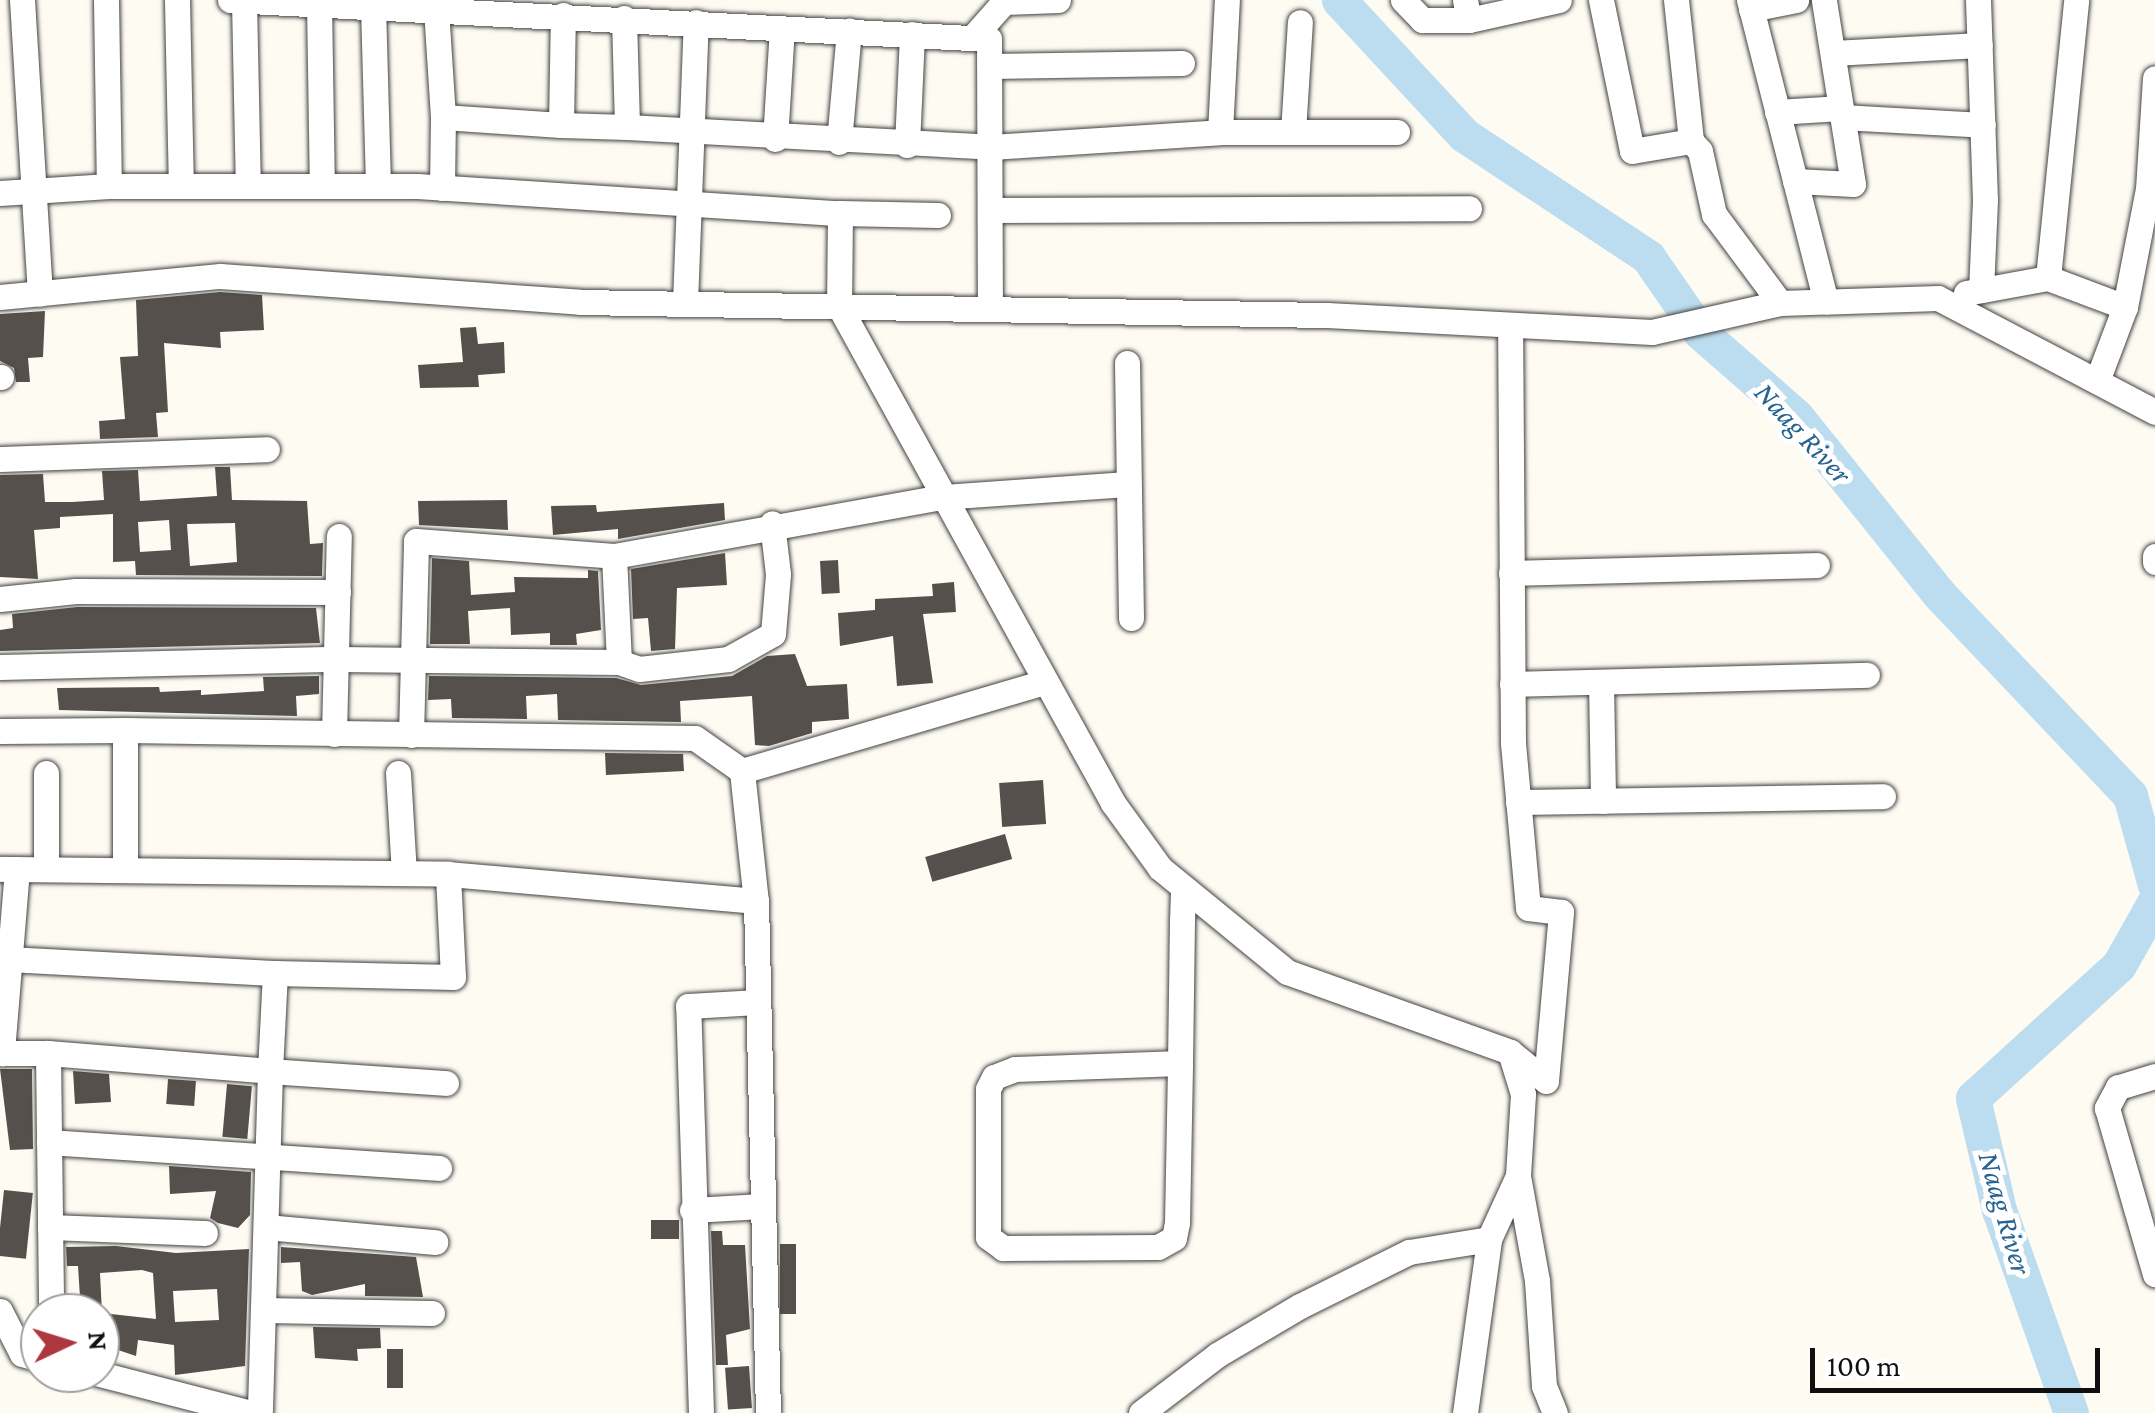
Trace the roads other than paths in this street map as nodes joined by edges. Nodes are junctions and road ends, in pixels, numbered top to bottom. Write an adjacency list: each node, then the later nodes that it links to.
1 (22, 0): 57 (street)
2 (106, 0): 52 (street)
3 (176, 0): 53 (street)
4 (230, 0): 15 (street)
5 (1058, 0): 29 (street)
6 (1227, 0): 42 (street)
7 (1402, 0): 21 (street)
8 (1559, 0): 17 (street)
9 (1601, 0): 47 (street)
10 (1676, 0): 47 (street)
11 (1796, 0): 18 (street)
12 (1824, 0): 31 (street)
13 (1978, 0): 30 (street)
14 (2076, 0): 65 (street)
15 (244, 1): 16 (street); 54 (street)
16 (320, 3): 19 (street); 55 (street)
17 (1532, 3): 21 (street)
18 (1750, 4): 35 (street)
19 (373, 6): 20 (street); 56 (street)
20 (436, 9): 22 (street); 37 (street)
21 (1467, 10)
22 (564, 15): 23 (street); 39 (street)
23 (624, 18): 24 (street); 41 (street)
24 (696, 22): 26 (street); 45 (street)
25 (1300, 22): 43 (street)
26 (782, 29): 27 (street); 46 (street)
27 (848, 30): 28 (street); 48 (street)
28 (912, 34): 29 (street); 49 (street)
29 (972, 38): 33 (street)
30 (1980, 45): 31 (street); 40 (street)
31 (1832, 54): 36 (street)
32 (1182, 63): 33 (street)
33 (990, 66): 50 (street)
34 (2155, 78): 38 (street)
35 (1778, 112): 36 (street); 51 (street)
36 (1842, 112): 40 (street); 51 (street)
37 (443, 117): 39 (street); 58 (street)
38 (2154, 119): 74 (street)
39 (561, 125): 41 (street)
40 (1983, 125): 66 (street)
41 (627, 127): 45 (street)
42 (1220, 132): 43 (street); 50 (street)
43 (1293, 132): 44 (street)
44 (1397, 132)
45 (688, 134): 46 (street); 60 (street)
46 (775, 139): 48 (street)
47 (1691, 140): 72 (street)
48 (839, 142): 49 (street)
49 (907, 145): 50 (street)
50 (991, 147): 62 (street)
51 (1795, 181): 70 (street)
52 (109, 186): 53 (street); 57 (street)
53 (182, 186): 54 (street)
54 (248, 186): 55 (street)
55 (322, 186): 56 (street)
56 (378, 186): 58 (street)
57 (32, 188): 59 (street); 67 (street)
58 (442, 188): 60 (street)
59 (0, 193)
60 (690, 202): 63 (street); 71 (street)
61 (1469, 208): 62 (street)
62 (990, 210): 75 (street)
63 (840, 212): 64 (street); 73 (street)
64 (938, 216)
65 (2048, 278): 66 (street); 74 (street)
66 (1981, 290): 69 (street)
67 (40, 293): 68 (street); 71 (street)
68 (0, 297)
69 (1938, 298): 70 (street); 78 (street)
70 (1826, 301): 72 (street)
71 (685, 303): 73 (street)
72 (1780, 303): 76 (street)
73 (839, 306): 75 (street); 83 (street)
74 (2125, 307): 78 (street)
75 (990, 309): 76 (street)
76 (1510, 326): 88 (street)
77 (1126, 363): 82 (street)
78 (2096, 381): 79 (street)
79 (2155, 412)
80 (267, 449): 81 (street)
81 (0, 459)
82 (1129, 484): 83 (street); 91 (street)
83 (942, 497): 84 (street); 97 (street)
84 (772, 524): 86 (street); 93 (street)
85 (339, 536): 89 (street)
86 (614, 556): 93 (street); 94 (street)
87 (1817, 564): 88 (street)
88 (1512, 573): 99 (street)
89 (338, 592): 90 (street); 92 (street)
90 (0, 599)
91 (1132, 618)
92 (336, 659): 94 (street); 95 (street); 102 (street)
93 (619, 662): 94 (street)
94 (412, 664): 103 (street)
95 (0, 667)
96 (1867, 675): 98 (street)
97 (1045, 682): 104 (street); 115 (street)
98 (1601, 682): 99 (street); 108 (street)
99 (1512, 684): 109 (street)
100 (124, 730): 101 (street); 102 (street); 110 (street)
101 (0, 731)
102 (334, 734): 103 (street)
103 (411, 734): 104 (street)
104 (742, 772): 116 (street)
105 (46, 773): 112 (street)
106 (398, 773): 113 (street)
107 (1882, 796): 108 (street)
108 (1603, 801): 109 (street)
109 (1518, 802): 120 (street)
110 (125, 868): 112 (street); 113 (street)
111 (8, 869): 112 (street); 117 (street)
112 (46, 869)
113 (404, 872): 114 (street)
114 (448, 874): 116 (street); 118 (street)
115 (1182, 888): 120 (street); 123 (street)
116 (756, 901): 119 (street)
117 (6, 959): 118 (street); 121 (street)
118 (275, 973): 124 (street)
119 (758, 1002): 131 (street); 132 (street)
120 (1510, 1052): 130 (street)
121 (1, 1053): 122 (street)
122 (48, 1054): 124 (street); 127 (street)
123 (1180, 1063): 123 (street)
124 (270, 1071): 126 (street); 128 (street)
125 (2155, 1076): 138 (street)
126 (446, 1083)
127 (49, 1142): 128 (street); 133 (street)
128 (264, 1157): 129 (street); 134 (street)
129 (439, 1168)
130 (1518, 1176): 136 (street); 151 (street)
131 (762, 1206): 132 (street); 148 (street)
132 (692, 1210): 147 (street)
133 (50, 1227): 135 (street); 139 (street)
134 (266, 1228): 137 (street); 140 (street)
135 (205, 1233)
136 (1489, 1238): 149 (street); 150 (street)
137 (435, 1242)
138 (2155, 1274)
139 (51, 1293)
140 (263, 1310): 142 (street); 146 (street)
141 (0, 1311): 143 (street)
142 (432, 1313)
143 (20, 1350)
144 (120, 1379): 145 (street)
145 (251, 1413)
146 (260, 1413)
147 (701, 1413)
148 (768, 1413)
149 (1140, 1413)
150 (1465, 1413)
151 (1555, 1413)

